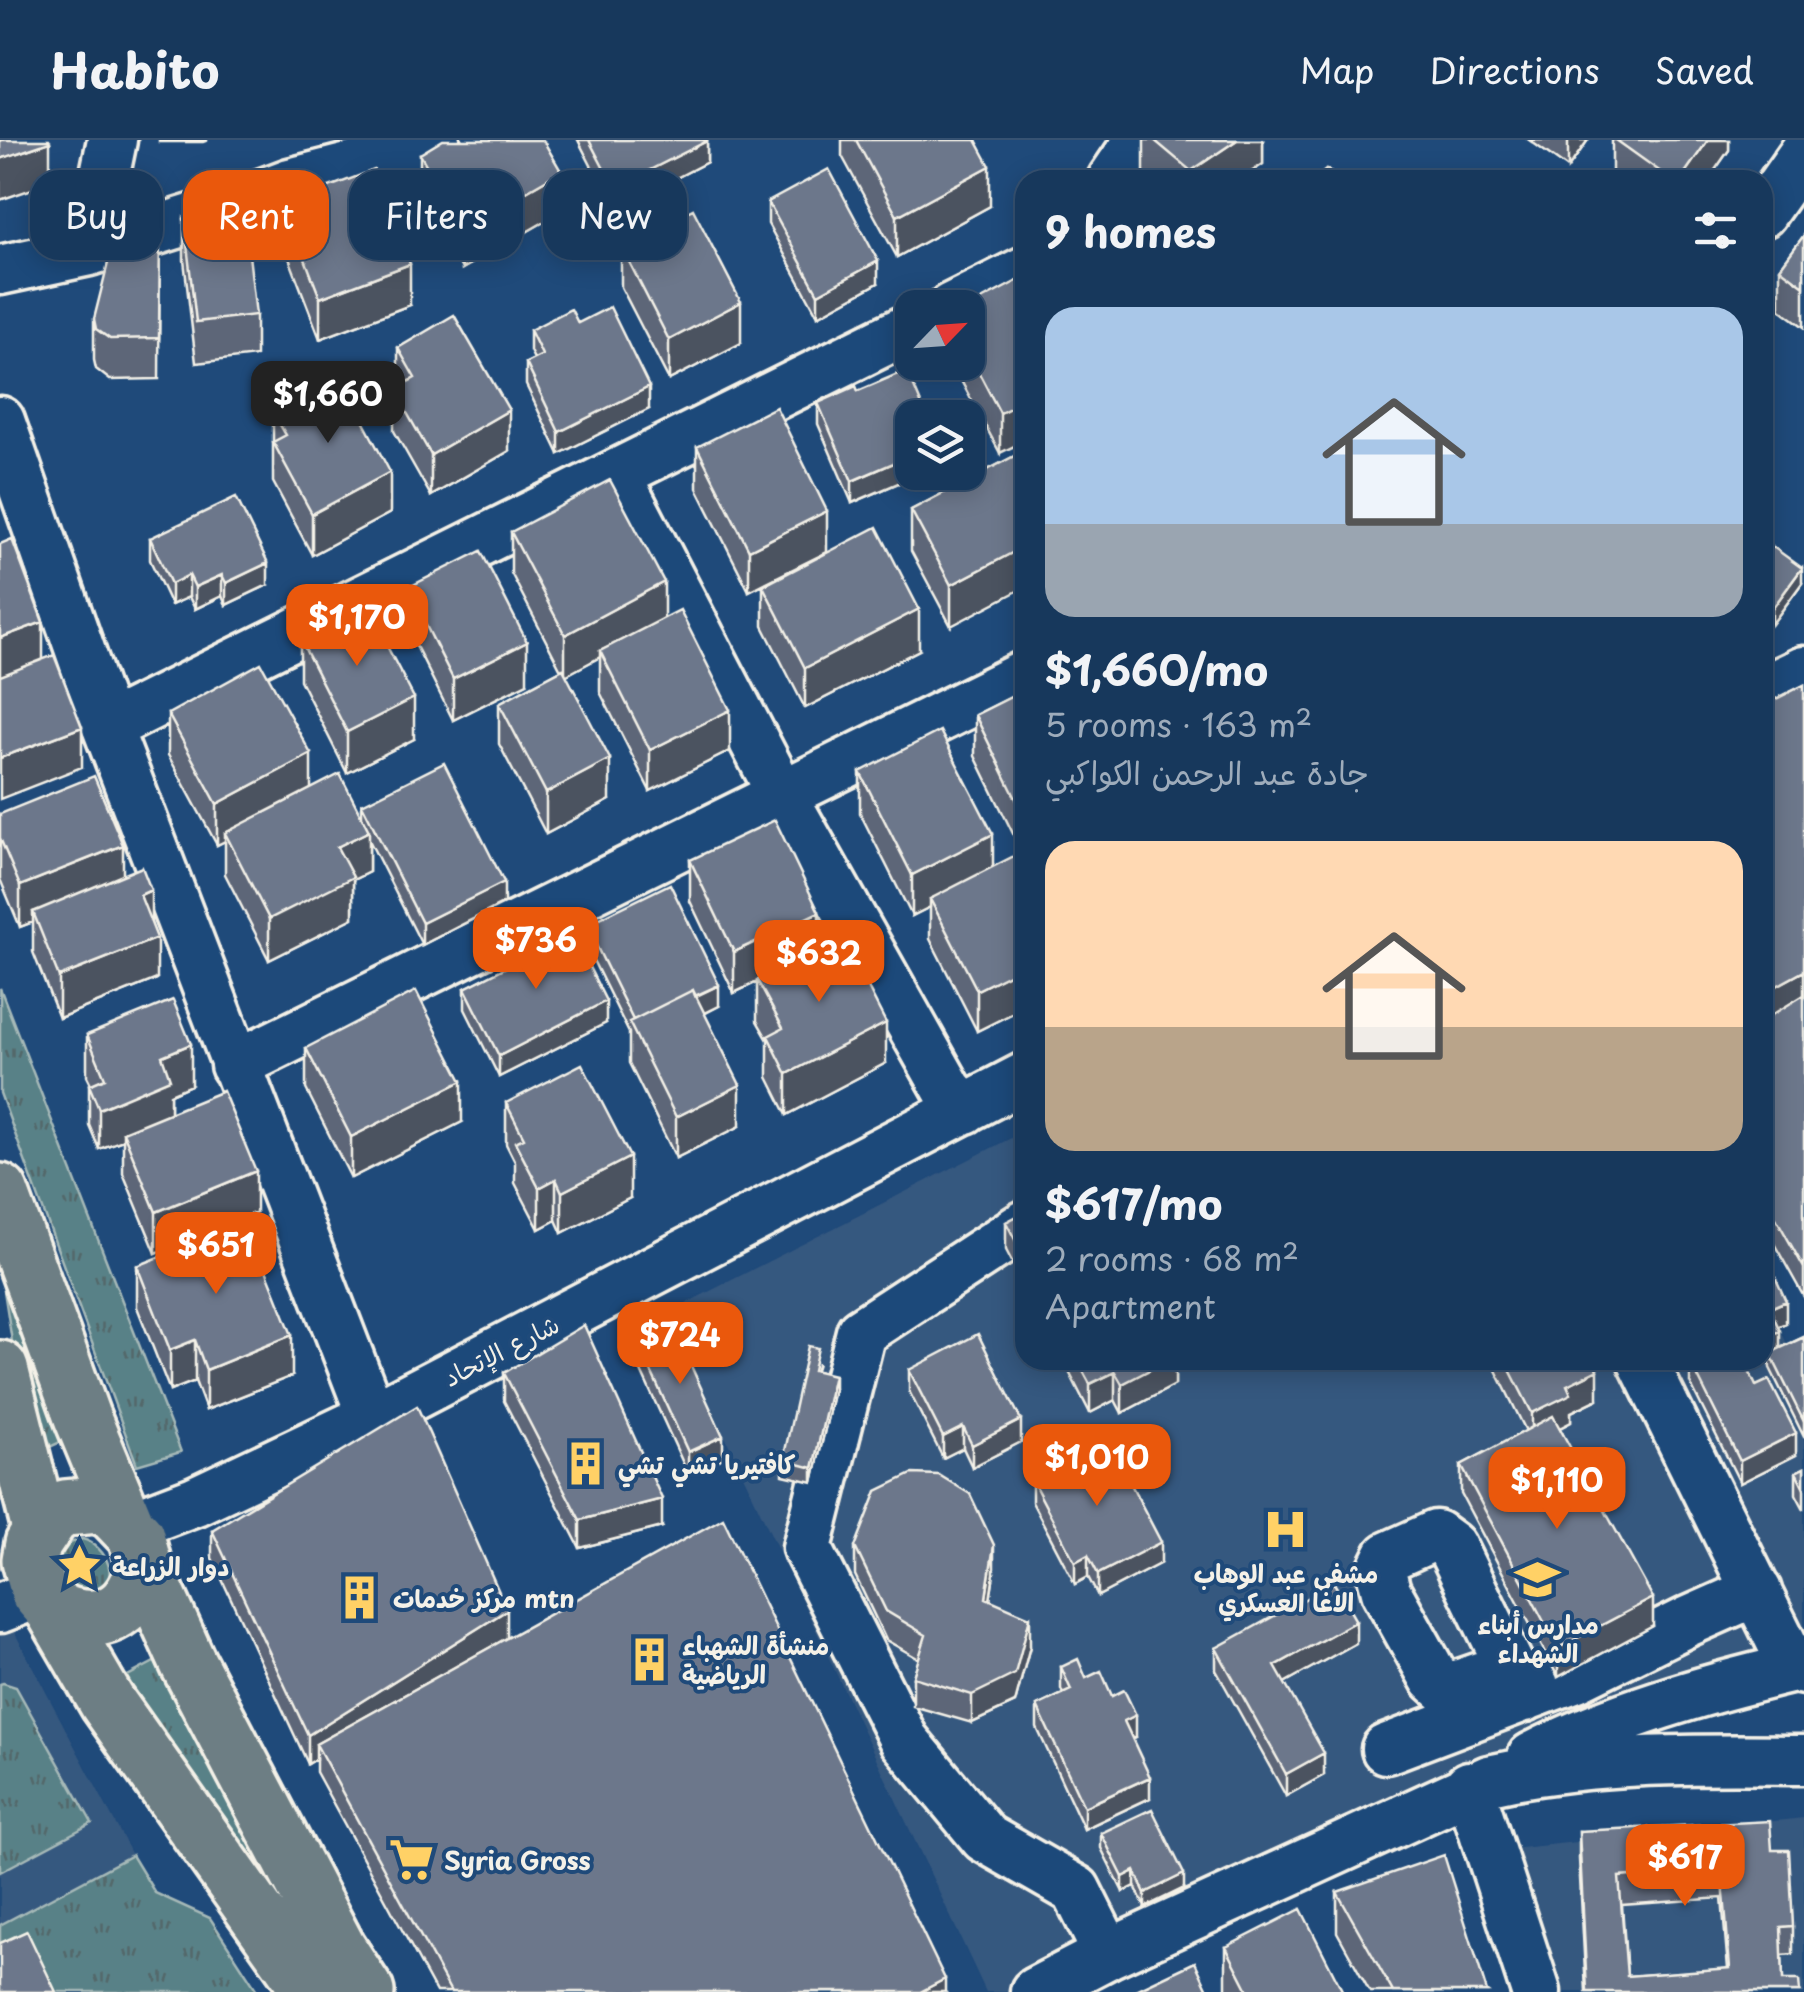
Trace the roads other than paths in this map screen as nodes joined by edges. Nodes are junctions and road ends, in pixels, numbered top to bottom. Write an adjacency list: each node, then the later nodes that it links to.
1 (112, 140): 6 (street)
2 (435, 140): 5 (street)
3 (1139, 140): 7 (street)
4 (1804, 153): 8 (street)
5 (296, 162): 9 (street)
6 (106, 170)
7 (1119, 170)
8 (1773, 197)
9 (163, 228)
10 (47, 260): 11 (street)
11 (0, 270)
12 (1015, 276): 13 (street)
13 (985, 291)
14 (895, 335): 16 (street)
15 (0, 421): 20 (street)
16 (616, 474): 20 (street); 21 (street)
17 (1804, 670): 19 (street)
18 (1015, 680): 21 (street)
19 (1773, 686)
20 (107, 727): 22 (street)
21 (782, 795): 22 (street); 24 (street)
22 (235, 1065): 29 (street)
23 (1015, 1082): 24 (street, شارع الإتحاد)
24 (964, 1109): 29 (street, شارع الإتحاد)
25 (0, 1192): 31 (main road)
26 (1015, 1231): 38 (street)
27 (0, 1369): 30 (main road)
28 (1647, 1370): 32 (street)
29 (372, 1417): 31 (street, شارع الإتحاد)
30 (40, 1529): 31 (main road); 33 (main road)
31 (136, 1543): 33 (main road); 40 (main road)
32 (1757, 1591): 34 (street); 35 (street)
33 (31, 1603): 39 (main road)
34 (1799, 1669): 37 (street)
35 (1386, 1749)
36 (1804, 1760): 37 (street)
37 (1479, 1783): 38 (street); 42 (street)
38 (1108, 1954): 41 (street)
39 (312, 1992)
40 (366, 1992)
41 (1035, 1992)
42 (1536, 1992)

